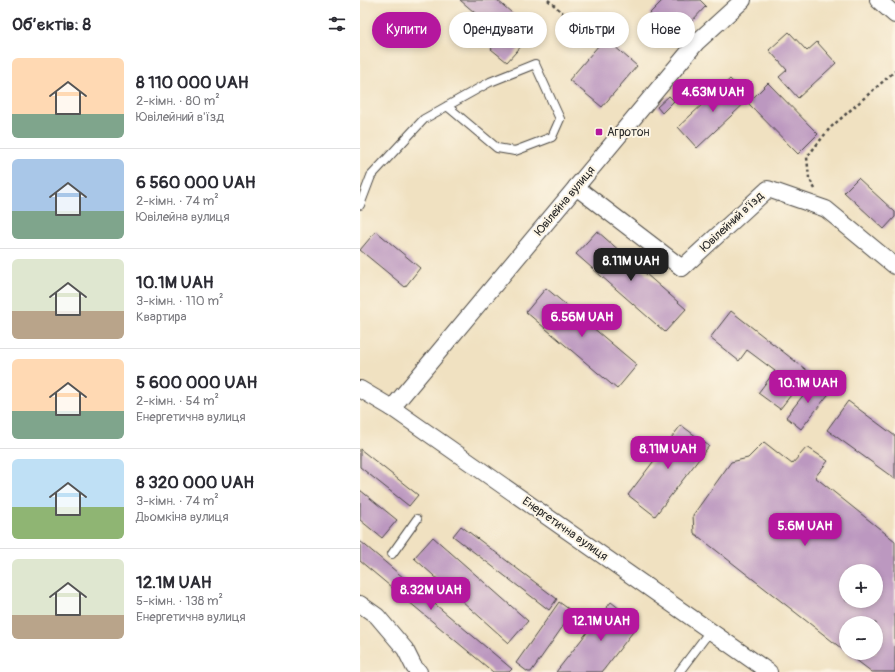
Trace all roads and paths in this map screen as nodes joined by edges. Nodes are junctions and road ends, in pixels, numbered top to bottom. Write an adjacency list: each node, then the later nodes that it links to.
1 (548, 0): 4 (path)
2 (743, 0): 8 (street, Ювілейна вулиця)
3 (878, 0): 5 (street)
4 (562, 12)
5 (895, 15)
6 (895, 71): 10 (path)
7 (447, 106): 7 (lane); 9 (lane)
8 (576, 187): 10 (street, Ювілейний в'їзд); 13 (street, Ювілейна вулиця)
9 (360, 205)
10 (826, 209): 11 (street, Ювілейний в'їзд)
11 (895, 266)
12 (360, 389): 13 (street, Енергетична вулиця)
13 (392, 408): 17 (street, Енергетична вулиця)
14 (417, 519): 15 (lane)
15 (392, 554)
16 (360, 604): 18 (street)
17 (710, 631): 19 (lane); 20 (street, Енергетична вулиця)
18 (419, 672)
19 (679, 672)
20 (769, 672)

